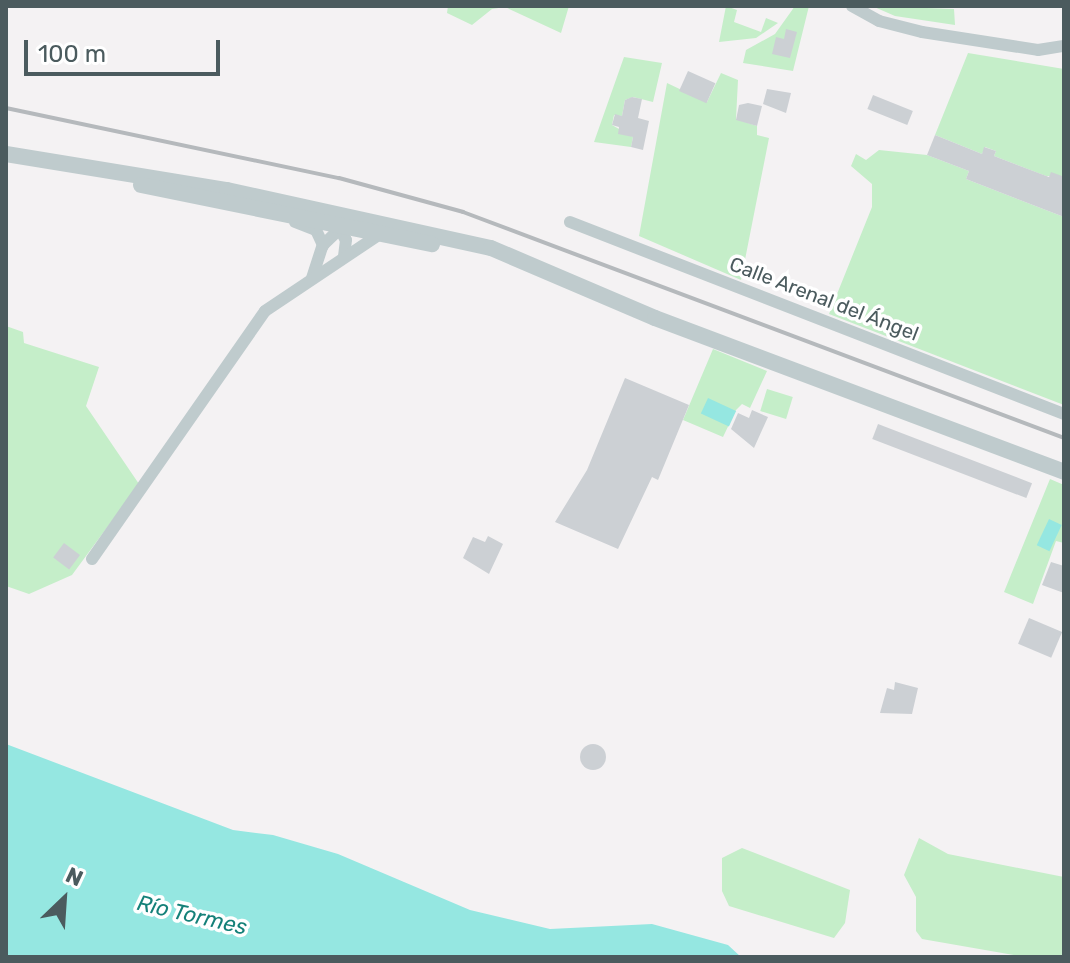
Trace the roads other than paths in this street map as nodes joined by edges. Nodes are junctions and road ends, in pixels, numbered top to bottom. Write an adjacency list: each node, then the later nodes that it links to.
1 (852, 6): 2 (street)
2 (1064, 46)
3 (6, 154): 4 (street)
4 (213, 194): 6 (street); 8 (street); 9 (street)
5 (570, 222): 13 (street, Calle Arenal del Ángel)
6 (340, 226): 7 (street); 8 (street); 9 (street); 10 (street)
7 (380, 234): 10 (street); 12 (street)
8 (461, 240): 12 (street)
9 (323, 245): 11 (street)
10 (344, 257): 11 (street)
11 (312, 278): 15 (street)
12 (635, 309): 14 (street)
13 (1064, 414)
14 (1064, 472)
15 (92, 559)

